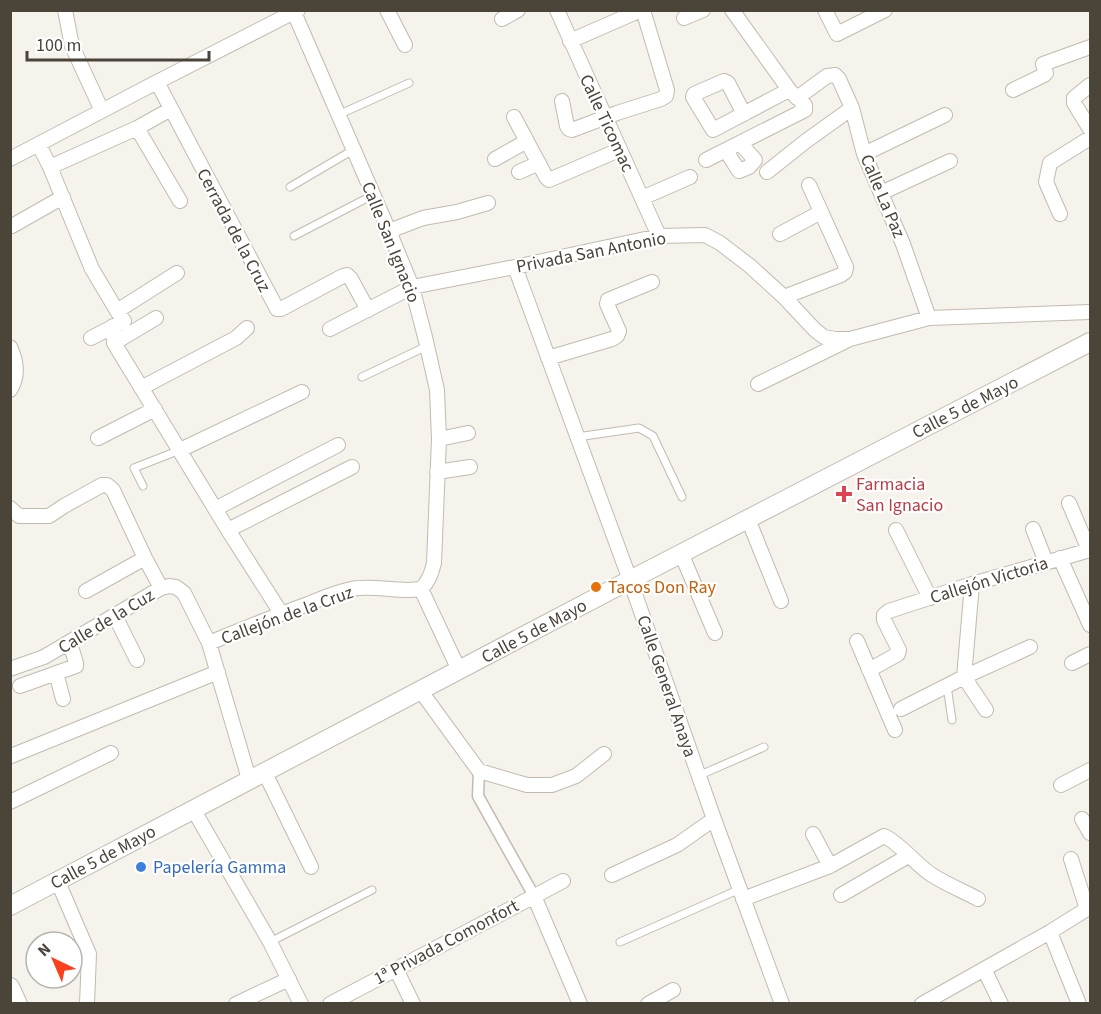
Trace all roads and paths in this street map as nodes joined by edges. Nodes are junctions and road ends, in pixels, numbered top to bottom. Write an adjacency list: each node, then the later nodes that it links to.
1 (65, 10): 24 (street)
2 (387, 10): 14 (street)
3 (518, 10): 12 (street)
4 (556, 10): 13 (street, Calle Ticomac)
5 (642, 10): 13 (street); 29 (street)
6 (703, 10): 11 (street)
7 (732, 10): 20 (street)
8 (825, 10): 9 (street)
9 (885, 10)
10 (295, 11): 16 (street); 26 (street, Calle San Ignacio)
11 (684, 18)
12 (502, 19)
13 (570, 41): 29 (street, Calle Ticomac)
14 (405, 45)
15 (1090, 47): 19 (street)
16 (157, 82): 23 (street); 24 (street)
17 (409, 83): 26 (lane)
18 (1090, 86): 31 (street)
19 (1013, 90)
20 (793, 95): 22 (street, Calle La Paz); 25 (street); 34 (street)
21 (562, 101): 29 (street)
22 (852, 108): 39 (street, Calle La Paz); 47 (street)
23 (171, 109): 30 (street); 69 (street, Cerrada de la Cruz)
24 (102, 111): 35 (street)
25 (744, 114): 25 (street)
26 (338, 115): 36 (street, Calle San Ignacio)
27 (945, 115): 39 (street)
28 (514, 117): 33 (street)
29 (605, 118): 37 (street, Calle Ticomac)
30 (137, 128): 45 (street); 55 (street)
31 (1090, 129)
32 (1090, 138): 58 (street)
33 (527, 141): 41 (street); 44 (street)
34 (741, 143): 38 (street); 38 (street)
35 (39, 145): 40 (street); 45 (street)
36 (353, 150): 50 (lane); 52 (street, Calle San Ignacio)
37 (620, 150): 44 (street); 54 (street, Calle Ticomac)
38 (726, 151): 42 (street)
39 (864, 154): 51 (street, Calle La Paz)
40 (10, 159)
41 (495, 159)
42 (706, 160)
43 (950, 161): 51 (street)
44 (539, 163): 46 (street)
45 (50, 167): 53 (street)
46 (519, 172)
47 (767, 172)
48 (690, 177): 54 (street)
49 (809, 185): 57 (street)
50 (290, 187)
51 (881, 193): 73 (street, Calle La Paz)
52 (373, 195): 60 (street, Calle San Ignacio); 62 (lane)
53 (63, 197): 59 (street); 70 (street)
54 (642, 198): 63 (street, Calle Ticomac)
55 (180, 201)
56 (488, 203): 60 (street)
57 (821, 212): 61 (street); 68 (street)
58 (1060, 214)
59 (12, 226)
60 (389, 231): 67 (street, Calle San Ignacio)
61 (780, 234)
62 (294, 236)
63 (659, 236): 64 (street, Privada San Antonio); 68 (street, Privada San Antonio)
64 (515, 267): 67 (street, Privada San Antonio); 83 (street, Calle General Anaya)
65 (177, 273): 70 (street)
66 (652, 282): 83 (street)
67 (412, 287): 69 (street, Privada San Antonio); 81 (street, Calle San Ignacio)
68 (784, 297): 78 (street, Privada San Antonio)
69 (368, 310): 76 (street, Privada San Antonio)
70 (117, 311): 74 (street)
71 (1090, 312): 73 (street, Privada San Antonio)
72 (156, 318): 80 (street)
73 (929, 318): 78 (street, Privada San Antonio)
74 (113, 326): 77 (street); 80 (street)
75 (247, 328): 86 (street)
76 (330, 329)
77 (91, 338)
78 (850, 339): 85 (street)
79 (1090, 342): 104 (street, Calle 5 de Mayo)
80 (114, 343): 86 (street)
81 (427, 346): 84 (lane); 93 (street, Calle San Ignacio)
82 (11, 350): 87 (street)
83 (548, 358): 91 (street, Calle General Anaya)
84 (362, 377)
85 (759, 384)
86 (141, 388): 89 (street)
87 (10, 390)
88 (302, 392): 95 (street)
89 (155, 410): 92 (street); 95 (street)
90 (468, 433): 93 (street)
91 (577, 437): 100 (lane); 113 (street, Calle General Anaya)
92 (98, 438)
93 (439, 439): 98 (street, Calle San Ignacio)
94 (338, 446): 103 (street)
95 (180, 450): 99 (lane); 103 (street)
96 (352, 467): 106 (street)
97 (470, 467): 98 (street)
98 (437, 472): 116 (street, Calle San Ignacio)
99 (144, 486)
100 (682, 497)
101 (1069, 503): 108 (street)
102 (11, 508): 110 (street)
103 (215, 509): 106 (street)
104 (748, 519): 109 (street, Calle 5 de Mayo); 119 (street)
105 (1033, 529): 112 (street)
106 (228, 530): 120 (street)
107 (896, 530): 118 (street)
108 (1090, 550): 111 (street, Callejón Victoria)
109 (681, 553): 113 (street, Calle 5 de Mayo); 123 (street)
110 (145, 558): 115 (street); 117 (street)
111 (1060, 558): 112 (street, Callejón Victoria); 122 (street)
112 (1046, 562): 114 (street, Callejón Victoria)
113 (630, 580): 134 (street, Calle 5 de Mayo); 154 (street, Calle General Anaya)
114 (972, 584): 118 (street, Callejón Victoria); 138 (street)
115 (161, 588): 121 (street, Calle de la Cuz); 127 (street, Calle de la Cuz)
116 (421, 589): 120 (street, Callejón de la Cruz); 134 (street)
117 (86, 591)
118 (930, 598): 135 (street, Callejón Victoria)
119 (781, 601)
120 (281, 613): 127 (street, Callejón de la Cruz)
121 (115, 616): 126 (street, Calle de la Cuz); 131 (street)
122 (1090, 625)
123 (715, 633)
124 (1090, 639): 128 (street)
125 (856, 641): 135 (street)
126 (70, 643): 133 (street, Calle de la Cuz); 137 (street)
127 (208, 644): 136 (street, Calle de la Cuz)
128 (1090, 645)
129 (1030, 647): 138 (street)
130 (1090, 654): 132 (street)
131 (137, 660)
132 (1072, 663)
133 (10, 669)
134 (459, 670): 141 (street, Calle 5 de Mayo)
135 (869, 670): 146 (street)
136 (218, 672): 150 (street); 153 (street, Calle de la Cuz)
137 (56, 673): 139 (street); 142 (street)
138 (963, 677): 140 (street); 144 (street)
139 (20, 686)
140 (946, 686): 143 (street); 145 (lane)
141 (420, 690): 152 (street); 153 (street, Calle 5 de Mayo)
142 (63, 699)
143 (902, 709)
144 (986, 710)
145 (952, 720)
146 (895, 729)
147 (764, 747): 154 (lane)
148 (111, 753): 156 (street)
149 (604, 754): 152 (street)
150 (11, 756)
151 (1090, 770): 155 (street)
152 (479, 771): 172 (street)
153 (257, 775): 157 (street, Calle 5 de Mayo); 165 (street, Calle de la Cuz)
154 (698, 776): 158 (street, Calle General Anaya)
155 (1061, 785)
156 (10, 802)
157 (193, 809): 168 (street, Calle 5 de Mayo); 177 (street)
158 (714, 819): 166 (street); 170 (street, Calle General Anaya)
159 (1082, 819): 160 (street)
160 (1090, 833)
161 (813, 834): 164 (street)
162 (908, 856): 164 (street); 171 (street); 173 (street)
163 (1071, 859): 175 (street)
164 (830, 866): 170 (street)
165 (311, 867)
166 (612, 875)
167 (563, 881): 172 (street, 1ª Privada Comonfort)
168 (58, 882): 174 (street, Calle 5 de Mayo); 186 (street)
169 (372, 890): 177 (lane)
170 (741, 894): 178 (lane); 193 (street, Calle General Anaya)
171 (841, 895)
172 (534, 896): 179 (street, 1ª Privada Comonfort); 191 (street)
173 (978, 899)
174 (10, 906)
175 (1089, 908): 176 (street)
176 (1050, 932): 180 (street); 184 (street)
177 (270, 942): 181 (street)
178 (620, 942)
179 (396, 969): 189 (street, 1ª Privada Comonfort); 190 (street)
180 (984, 969): 194 (street); 195 (street)
181 (289, 979): 187 (street); 188 (street)
182 (10, 987): 185 (street)
183 (673, 990): 192 (street)
184 (1082, 999)
185 (18, 1004)
186 (87, 1004)
187 (236, 1004)
188 (302, 1004)
189 (330, 1004)
190 (413, 1004)
191 (580, 1004)
192 (648, 1004)
193 (782, 1004)
194 (922, 1004)
195 (1000, 1004)

